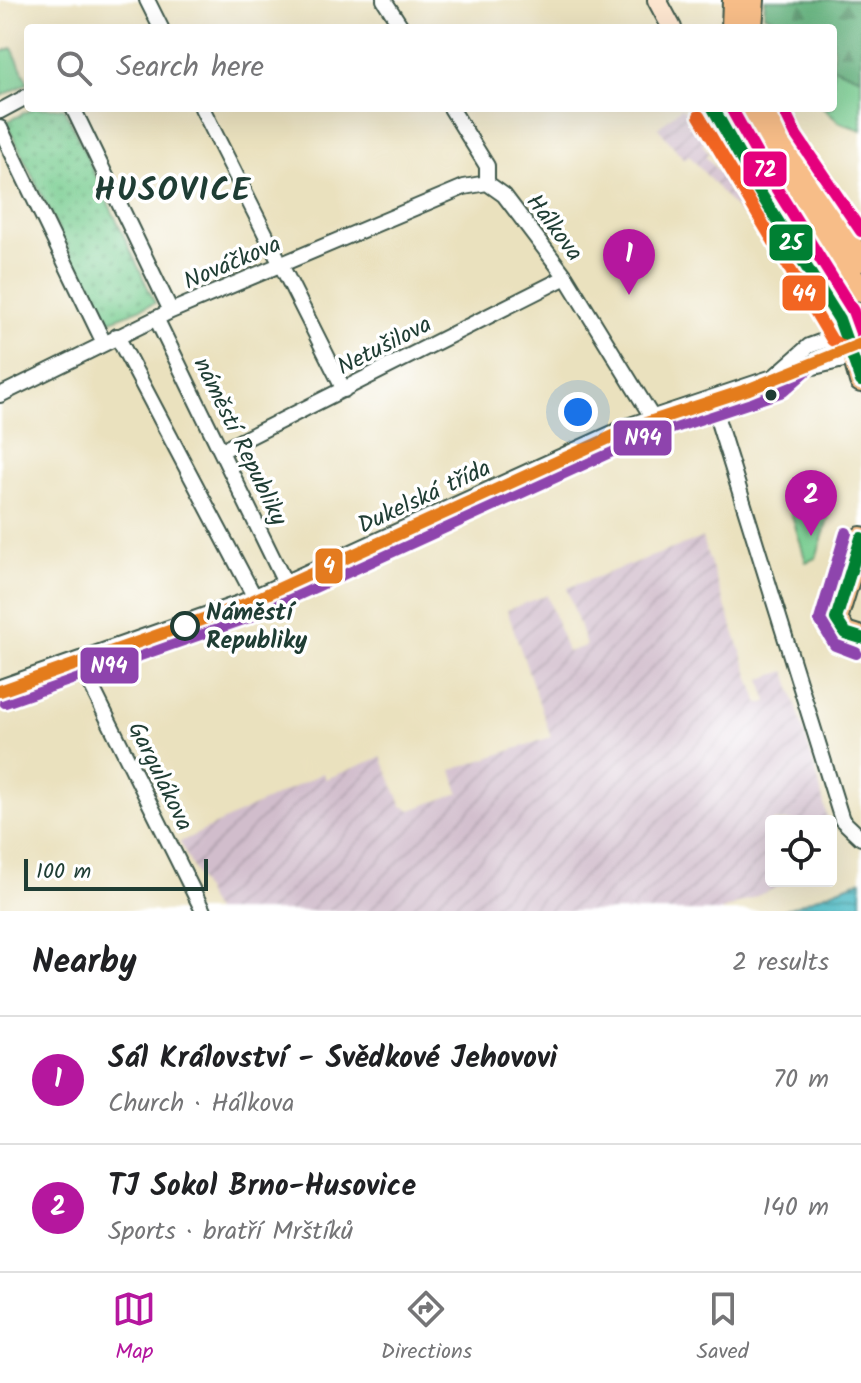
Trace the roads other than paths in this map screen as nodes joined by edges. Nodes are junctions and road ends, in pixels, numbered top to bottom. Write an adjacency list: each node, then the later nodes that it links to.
1 (147, 0): 6 (street)
2 (384, 0): 7 (street)
3 (657, 0): 8 (main road)
4 (734, 0): 9 (highway)
5 (753, 0): 10 (highway)
6 (159, 24)
7 (399, 24)
8 (670, 24)
9 (733, 24)
10 (751, 24)
11 (24, 98): 12 (street)
12 (0, 111)
13 (75, 112): 25 (street)
14 (204, 112): 22 (street)
15 (453, 112): 20 (street, Hálkova)
16 (715, 112): 27 (main road)
17 (750, 112): 21 (highway)
18 (767, 112): 21 (highway)
19 (0, 128): 28 (street)
20 (487, 183): 22 (street, Nováčkova); 23 (street, Hálkova)
21 (851, 255): 24 (highway)
22 (282, 265): 25 (street, Nováčkova); 32 (street)
23 (566, 277): 32 (street, Netušilova); 35 (street, Hálkova)
24 (861, 290)
25 (171, 311): 26 (street, Nováčkova)
26 (156, 318): 28 (street, Nováčkova); 36 (street, náměstí Republiky)
27 (853, 329): 29 (main road); 30 (street, Dukelská třída)
28 (110, 339): 33 (street, Nováčkova); 39 (street)
29 (858, 356): 30 (street, Dukelská třída); 31 (highway)
30 (776, 376): 34 (street, Dukelská třída)
31 (861, 381)
32 (344, 390): 36 (street, Netušilova)
33 (0, 395)
34 (711, 399): 35 (street, Dukelská třída); 43 (street)
35 (652, 417): 38 (street, Dukelská třída)
36 (221, 451): 38 (street, náměstí Republiky)
37 (861, 538): 40 (highway)
38 (285, 583): 39 (street, Dukelská třída)
39 (254, 596): 41 (street, Dukelská třída)
40 (861, 638)
41 (79, 661): 42 (street, Dukelská třída); 44 (street, Gargulákova)
42 (0, 687)
43 (856, 835)
44 (203, 911)

